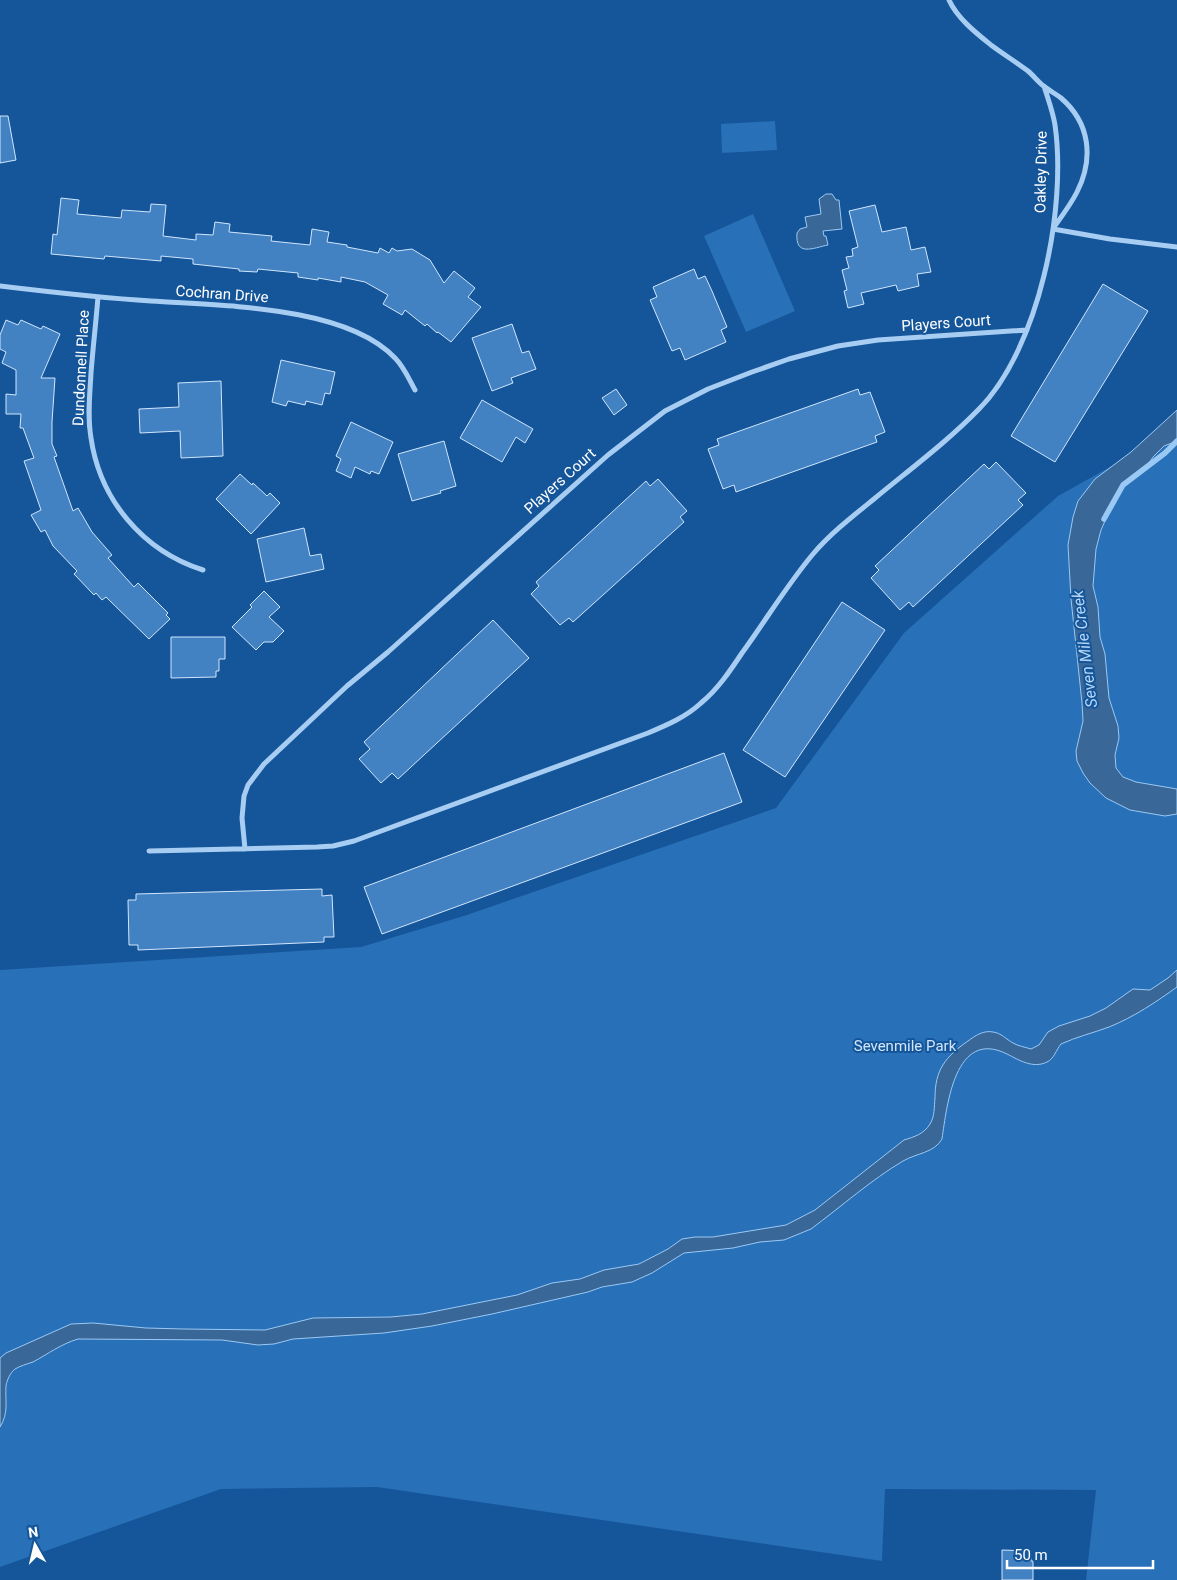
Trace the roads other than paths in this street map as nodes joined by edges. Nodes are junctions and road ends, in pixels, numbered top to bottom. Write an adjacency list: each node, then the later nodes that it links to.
1 (950, 0): 2 (street, Oakley Drive)
2 (1044, 86): 3 (street, Oakley Drive); 3 (street, Oakley Drive)
3 (1052, 230): 4 (street, Oakley Drive); 7 (street)
4 (1177, 247)
5 (0, 286): 6 (street, Cochran Drive)
6 (98, 296): 8 (street, Cochran Drive); 9 (street, Dundonnell Place)
7 (1027, 330): 10 (street); 10 (street, Players Court)
8 (414, 390)
9 (203, 570)
10 (245, 848): 11 (street)
11 (149, 852)

